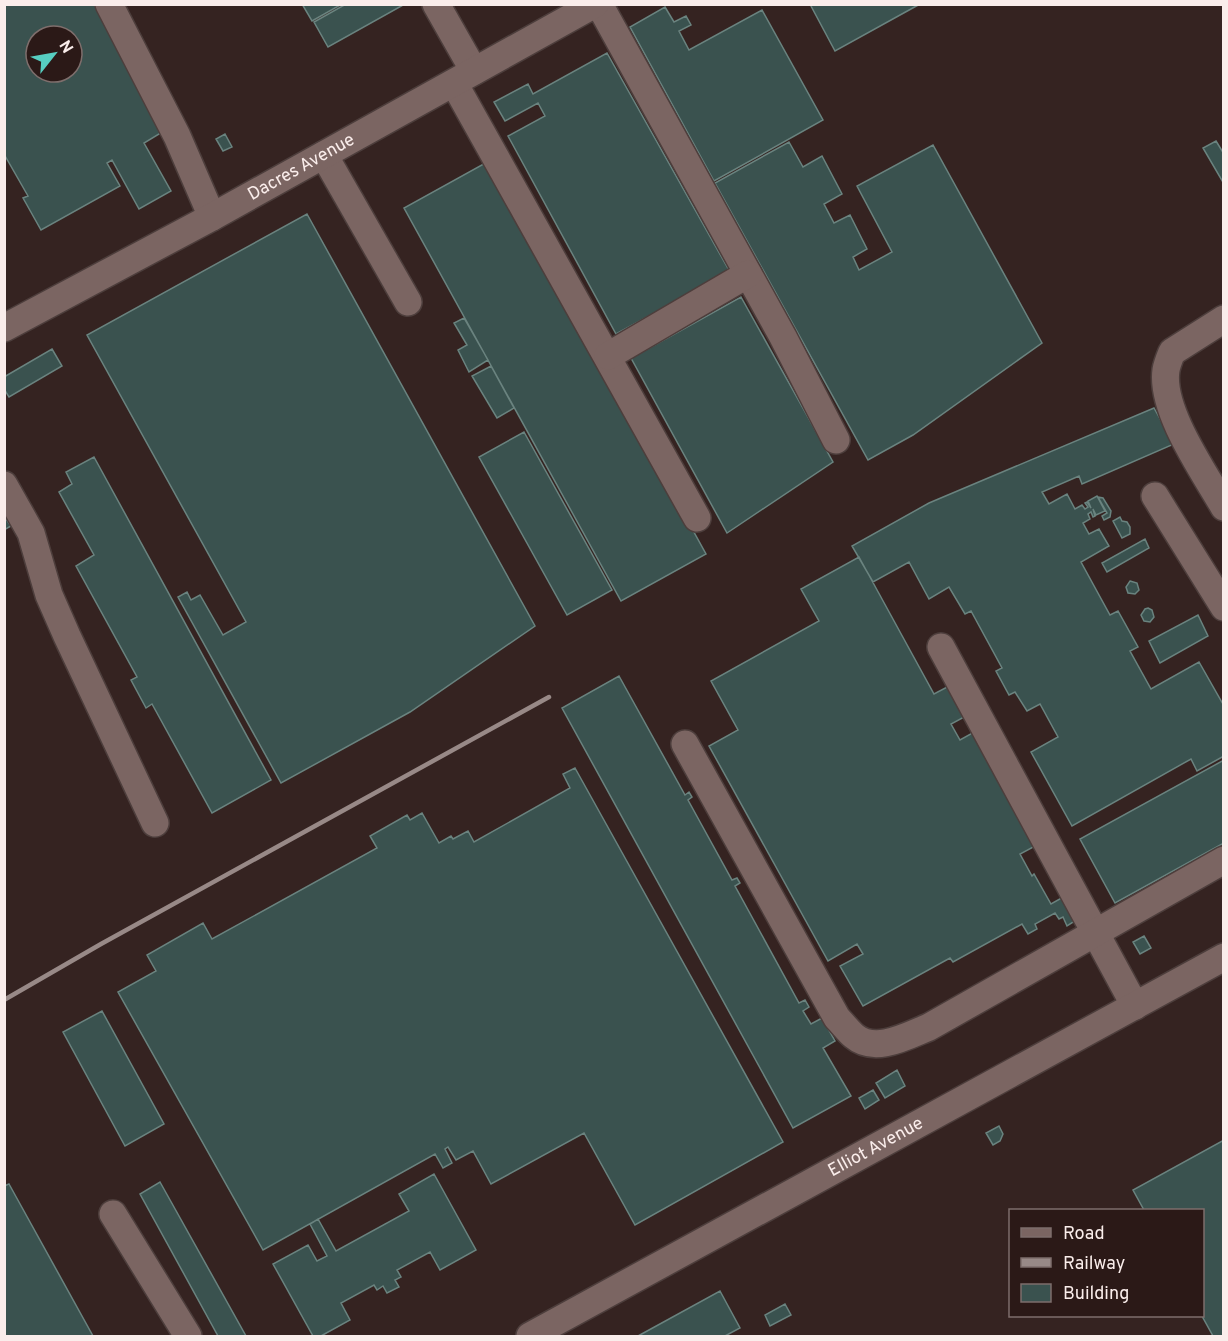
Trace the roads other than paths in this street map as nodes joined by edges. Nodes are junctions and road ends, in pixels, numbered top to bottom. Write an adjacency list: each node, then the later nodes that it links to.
1 (109, 4): 7 (street)
2 (436, 4): 5 (street)
3 (595, 4): 5 (street, Dacres Avenue)
4 (599, 4): 8 (street)
5 (464, 77): 6 (street, Dacres Avenue); 12 (street)
6 (324, 155): 7 (street, Dacres Avenue); 9 (street)
7 (212, 217): 11 (street, Dacres Avenue)
8 (748, 274): 12 (street); 13 (street)
9 (408, 302)
10 (1224, 319): 16 (street)
11 (4, 328)
12 (608, 356): 17 (street)
13 (836, 440)
14 (4, 485): 21 (street)
15 (1155, 496): 18 (street)
16 (1224, 507)
17 (697, 518)
18 (1224, 607)
19 (941, 647): 23 (street)
20 (685, 744): 23 (street)
21 (155, 823)
22 (1224, 861): 23 (street)
23 (1096, 934): 25 (street)
24 (1224, 957): 25 (street, Elliot Avenue)
25 (1135, 1006): 28 (street, Elliot Avenue)
26 (113, 1214): 27 (street)
27 (188, 1336)
28 (530, 1336)

